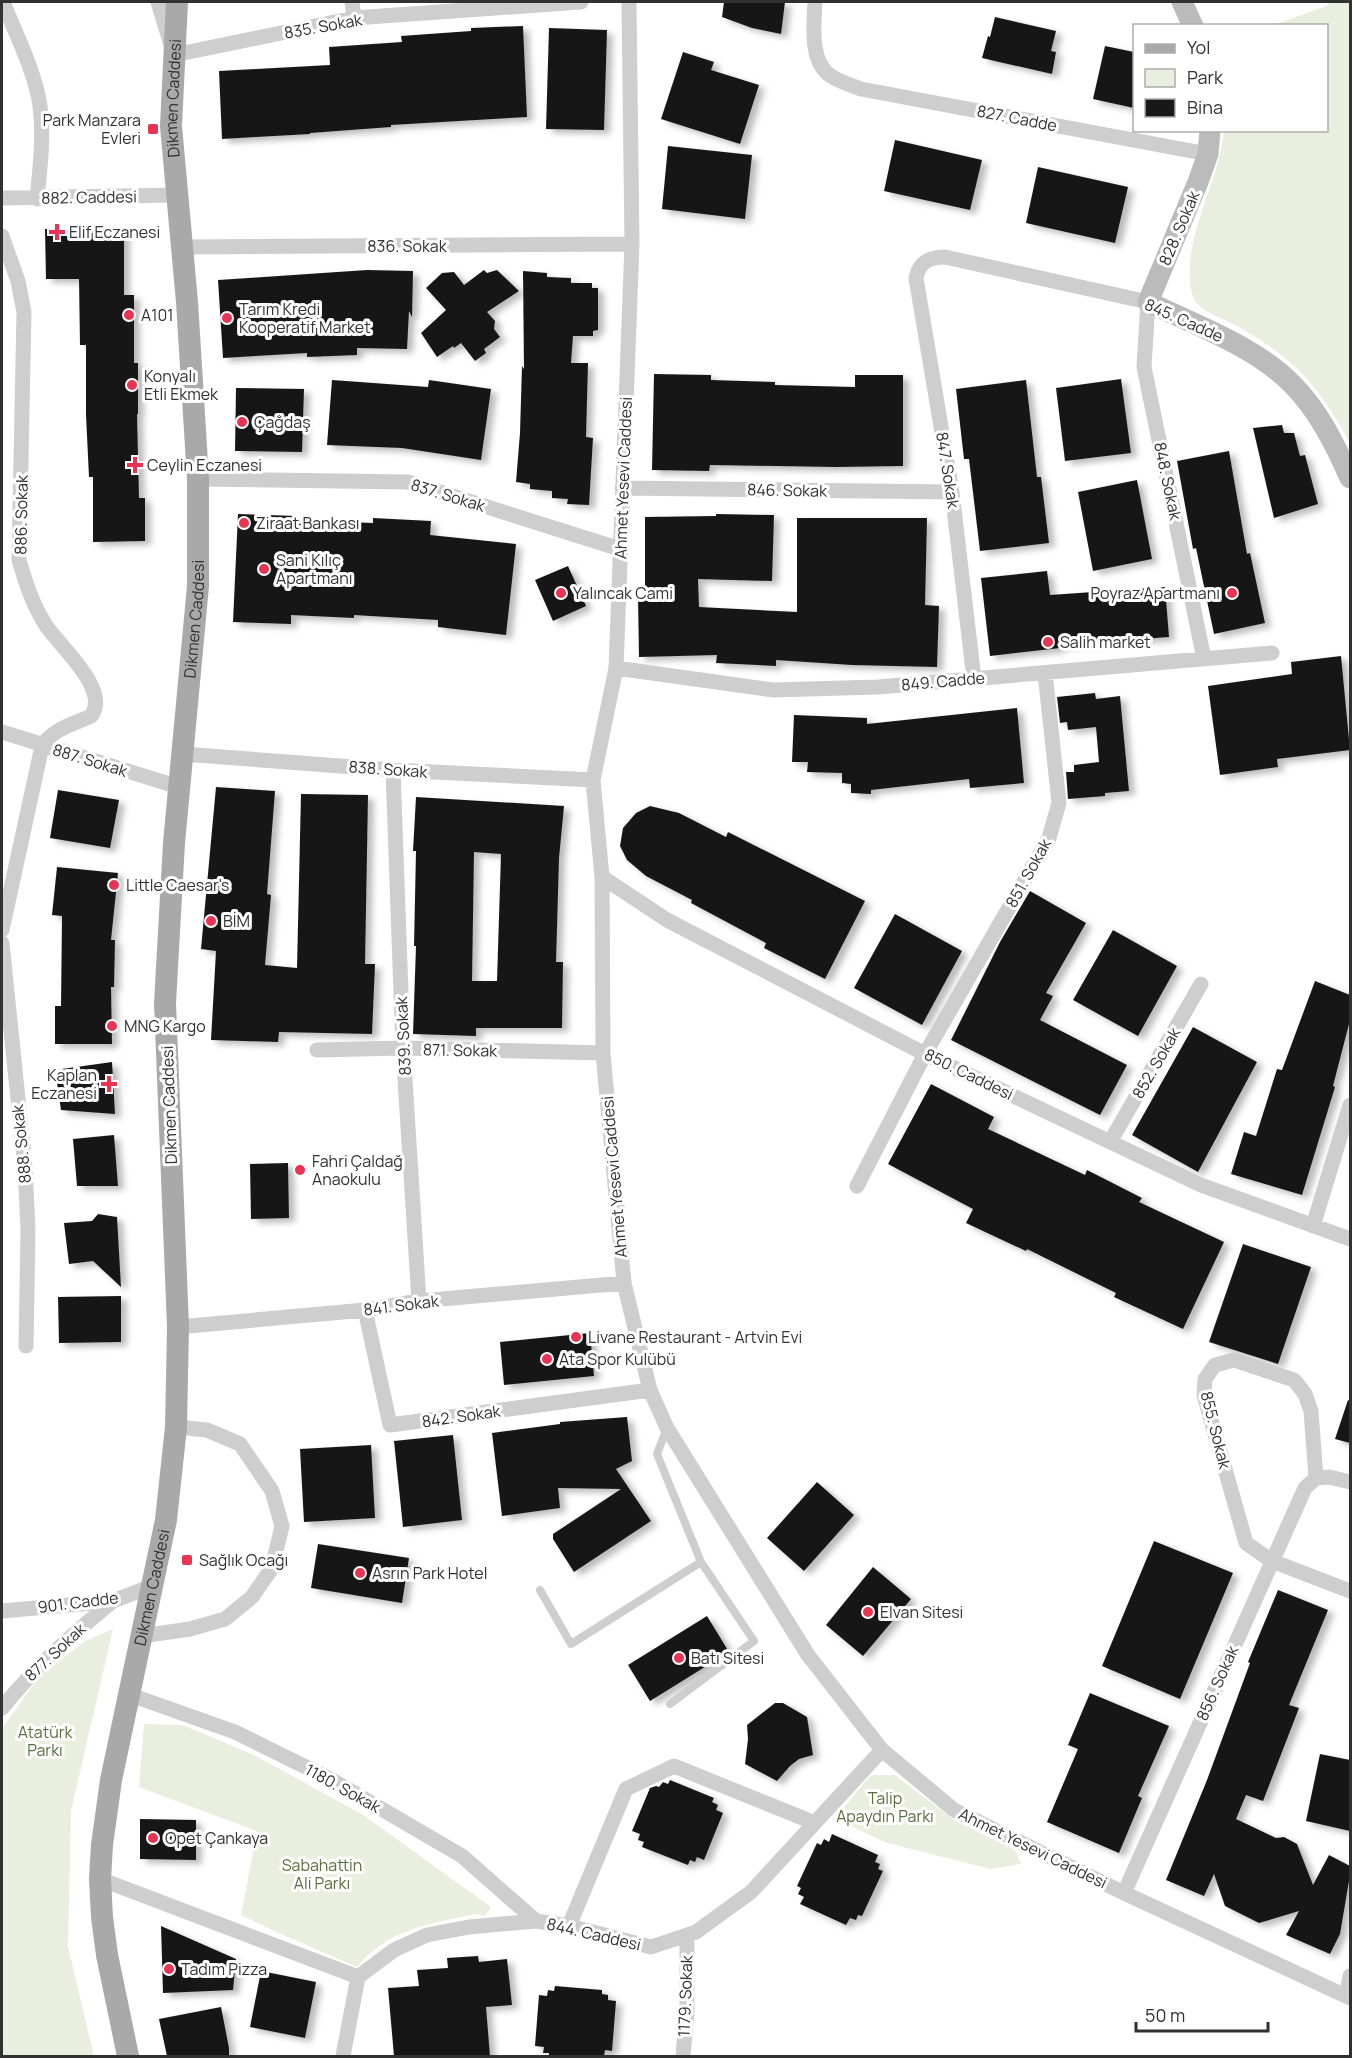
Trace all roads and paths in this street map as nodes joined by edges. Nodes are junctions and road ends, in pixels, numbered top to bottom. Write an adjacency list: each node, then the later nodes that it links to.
1 (3, 2): 16 (street)
2 (158, 2): 11 (street)
3 (177, 2): 11 (main road, Dikmen Caddesi)
4 (352, 2): 9 (street)
5 (581, 2): 9 (street, 835. Sokak)
6 (628, 2): 18 (street, Ahmet Yesevi Caddesi)
7 (815, 2): 13 (street, 827. Cadde)
8 (1182, 2): 10 (street)
9 (354, 18): 11 (street, 835. Sokak)
10 (1192, 24)
11 (174, 55): 14 (main road, Dikmen Caddesi)
12 (1210, 132): 13 (street, 828. Sokak)
13 (1208, 154): 21 (street, 828. Sokak)
14 (177, 195): 16 (street, 882. Caddesi); 19 (main road, Dikmen Caddesi)
15 (2, 198): 16 (street, 882. Caddesi)
16 (37, 199)
17 (2, 236): 33 (street, 886. Sokak)
18 (633, 244): 19 (street, 836. Sokak); 24 (street, Ahmet Yesevi Caddesi)
19 (182, 247): 23 (main road, Dikmen Caddesi)
20 (921, 264): 21 (street, 845. Cadde); 25 (street, 847. Sokak)
21 (1148, 302): 22 (street, 845. Cadde); 28 (street, 848. Sokak)
22 (1350, 478)
23 (198, 479): 26 (street, 837. Sokak); 34 (main road, Dikmen Caddesi)
24 (622, 488): 25 (street, 846. Sokak); 26 (street, Ahmet Yesevi Caddesi)
25 (952, 492): 31 (street, 847. Sokak)
26 (620, 549): 29 (street, Ahmet Yesevi Caddesi)
27 (1272, 652): 28 (street, 849. Cadde)
28 (1204, 659): 30 (street, 849. Cadde)
29 (615, 668): 31 (street, 849. Cadde); 36 (street, Ahmet Yesevi Caddesi)
30 (1045, 673): 31 (street, 849. Cadde); 45 (street, 851. Sokak)
31 (974, 679)
32 (2, 732): 33 (street, 887. Sokak)
33 (42, 746): 37 (street, 887. Sokak); 39 (street)
34 (183, 754): 35 (street, 838. Sokak); 37 (main road, Dikmen Caddesi)
35 (393, 770): 36 (street, 838. Sokak); 42 (street, 839. Sokak)
36 (593, 780): 38 (street, Ahmet Yesevi Caddesi)
37 (179, 787): 54 (main road, Dikmen Caddesi)
38 (602, 877): 44 (street, Ahmet Yesevi Caddesi); 45 (street, 850. Caddesi)
39 (2, 930)
40 (2, 943): 55 (street, 888. Sokak)
41 (1201, 984): 47 (street, 852. Sokak)
42 (403, 1048): 43 (street, 871. Sokak); 44 (street, 871. Sokak); 52 (street, 839. Sokak)
43 (317, 1050)
44 (603, 1053): 51 (street, Ahmet Yesevi Caddesi)
45 (925, 1054): 47 (street, 850. Caddesi); 48 (street)
46 (1350, 1105): 49 (street)
47 (1110, 1142): 49 (street, 850. Caddesi)
48 (857, 1186)
49 (1313, 1226): 50 (street, 850. Caddesi)
50 (1350, 1239)
51 (624, 1282): 52 (street, 841. Sokak); 56 (street, Ahmet Yesevi Caddesi)
52 (418, 1301): 53 (street, 841. Sokak)
53 (365, 1310): 54 (street, 841. Sokak); 56 (street, 842. Sokak)
54 (178, 1327): 57 (main road, Dikmen Caddesi)
55 (26, 1346)
56 (650, 1390): 58 (street, Ahmet Yesevi Caddesi)
57 (176, 1427): 63 (main road, Dikmen Caddesi); 68 (street)
58 (667, 1428): 62 (lane); 72 (street, Ahmet Yesevi Caddesi)
59 (1317, 1478): 60 (street); 61 (street, 856. Sokak); 61 (street, 855. Sokak)
60 (1350, 1482)
61 (1272, 1561): 65 (street, 855. Sokak); 75 (street, 856. Sokak)
62 (700, 1562): 64 (lane); 70 (lane)
63 (152, 1586): 66 (street, 901. Cadde); 68 (main road, Dikmen Caddesi)
64 (540, 1590)
65 (1350, 1591)
66 (113, 1601): 67 (street, 901. Cadde); 71 (street, 877. Sokak)
67 (2, 1611)
68 (142, 1636): 69 (main road, Dikmen Caddesi)
69 (128, 1694): 74 (main road, Dikmen Caddesi); 76 (street, 1180. Sokak)
70 (670, 1704)
71 (2, 1708)
72 (882, 1750): 73 (street, 844. Caddesi); 75 (street, Ahmet Yesevi Caddesi)
73 (815, 1823): 77 (street); 78 (street, 844. Caddesi)
74 (100, 1879): 80 (street); 82 (main road, Dikmen Caddesi)
75 (1124, 1893): 81 (street, Ahmet Yesevi Caddesi)
76 (536, 1921): 77 (street, 844. Caddesi); 80 (street, 844. Caddesi)
77 (569, 1926): 78 (street, 844. Caddesi)
78 (687, 1935): 84 (street, 1179. Sokak)
79 (1350, 1976): 81 (street)
80 (358, 1977): 83 (street)
81 (1348, 1997)
82 (128, 2056)
83 (343, 2056)
84 (683, 2056)

